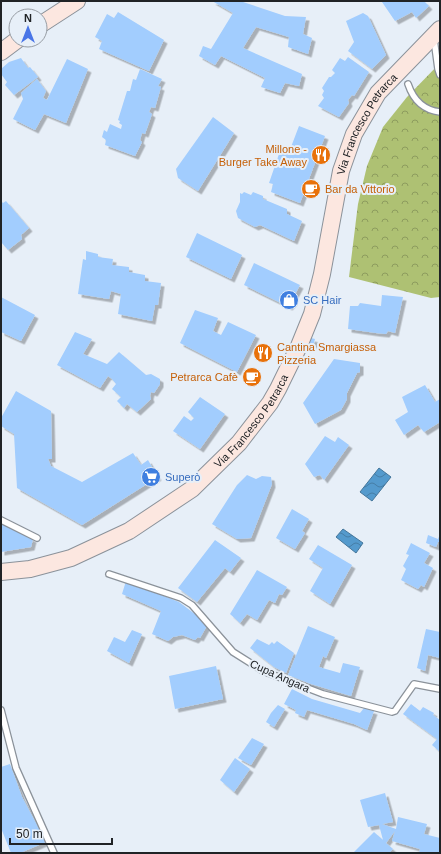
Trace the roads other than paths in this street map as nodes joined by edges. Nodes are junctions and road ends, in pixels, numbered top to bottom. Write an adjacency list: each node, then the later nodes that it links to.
1 (77, 1): 2 (street)
2 (48, 20)
3 (437, 32): 4 (lane); 9 (street, Via Francesco Petrarca)
4 (440, 75)
5 (408, 84): 6 (lane)
6 (440, 112)
7 (1, 520): 8 (lane)
8 (37, 538)
9 (1, 572)
10 (109, 574): 11 (lane, Cupa Angara)
11 (440, 689)
12 (1, 710): 13 (lane)
13 (54, 853)

